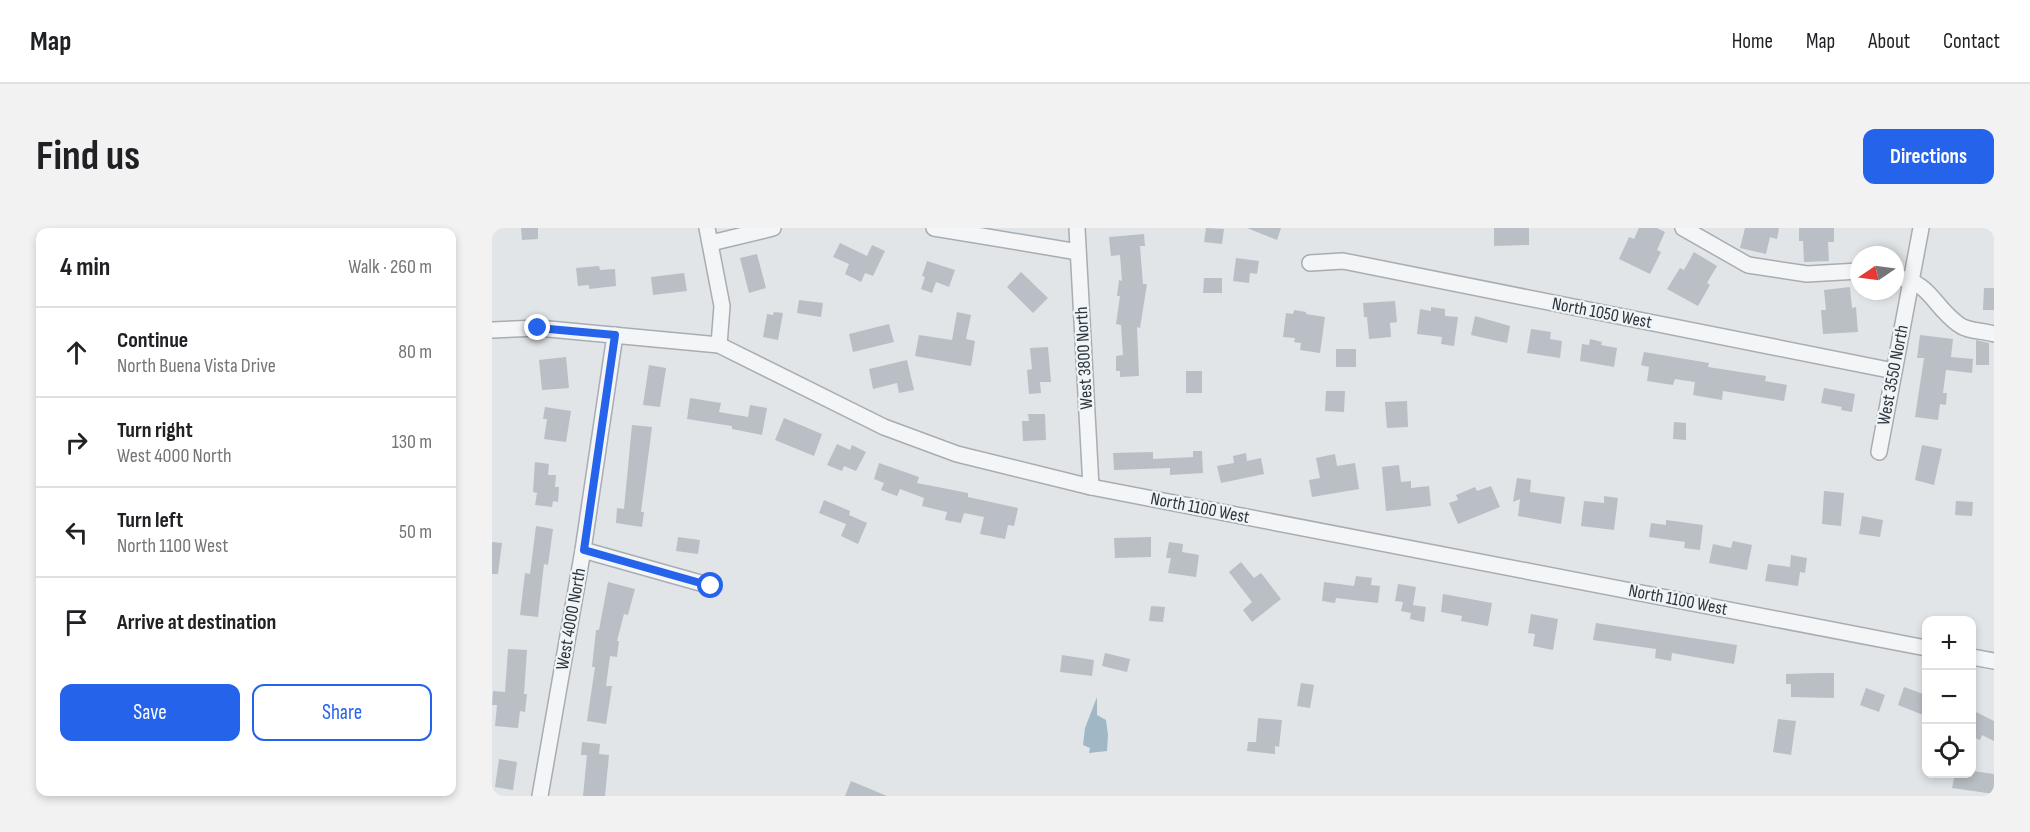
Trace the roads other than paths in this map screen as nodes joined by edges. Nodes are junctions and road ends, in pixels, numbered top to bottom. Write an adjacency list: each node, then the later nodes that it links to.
1 (773, 228): 6 (street)
2 (934, 228): 7 (street)
3 (1077, 228): 7 (street, West 3800 North)
4 (1683, 228): 9 (street)
5 (1921, 228): 11 (street, West 3550 North)
6 (709, 236): 15 (street)
7 (1078, 252): 18 (street, West 3800 North)
8 (1310, 263): 16 (street, North 1050 West)
9 (1850, 272)
10 (1904, 279): 11 (street)
11 (1912, 280): 13 (street); 16 (street, West 3550 North)
12 (492, 330): 14 (street, North 1100 West)
13 (1994, 334)
14 (615, 335): 15 (street, North 1100 West); 19 (street, West 4000 North)
15 (719, 345): 18 (street, North 1100 West)
16 (1894, 370): 17 (street, West 3550 North)
17 (1878, 452)
18 (1091, 487): 21 (street, North 1100 West)
19 (584, 550): 20 (street); 24 (street, West 4000 North)
20 (711, 586)
21 (1922, 647)
22 (1976, 658): 23 (street)
23 (1994, 662)
24 (540, 796)

